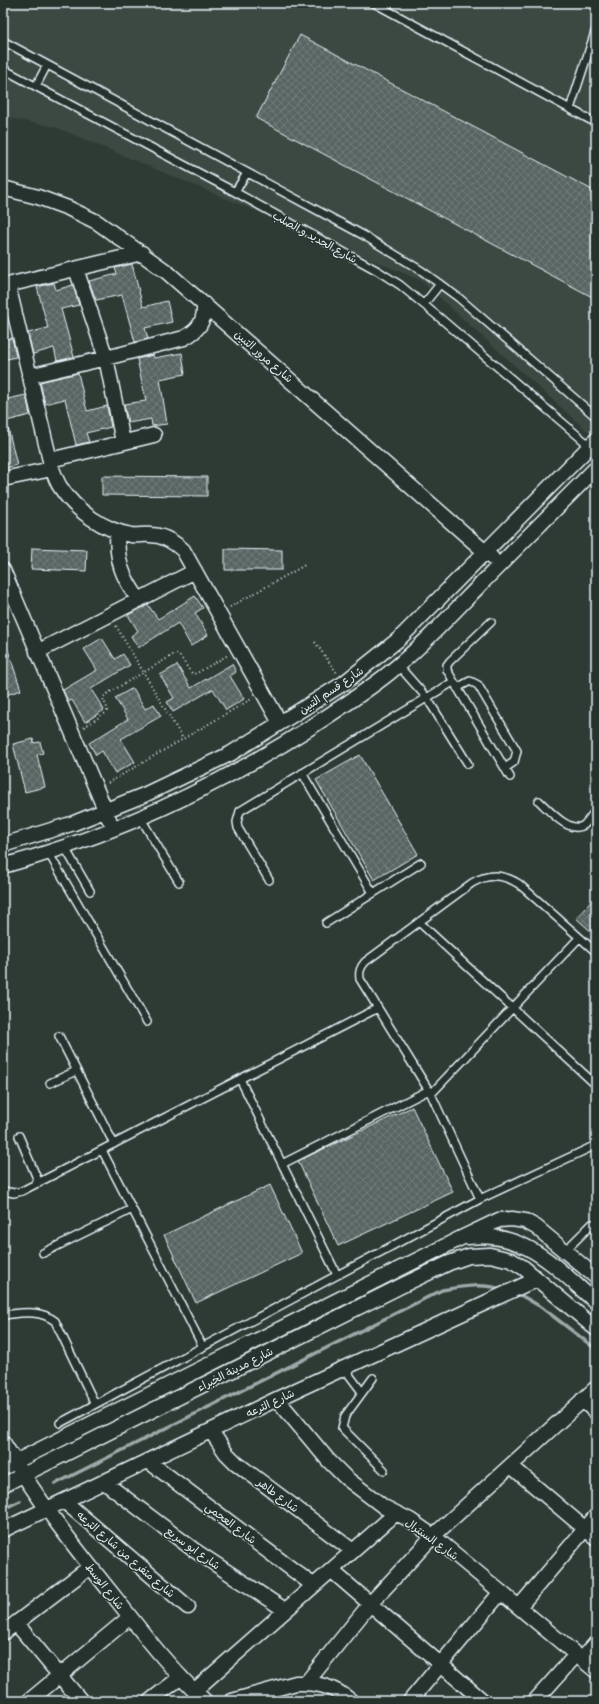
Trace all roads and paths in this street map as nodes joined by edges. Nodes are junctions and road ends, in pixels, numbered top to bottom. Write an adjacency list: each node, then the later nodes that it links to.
1 (374, 3): 9 (lane)
2 (596, 30): 9 (lane)
3 (3, 41): 4 (lane)
4 (47, 64): 8 (lane); 11 (lane)
5 (3, 69): 7 (lane, شارع الحديد و الصلب)
6 (3, 74): 7 (lane)
7 (13, 74): 8 (lane, شارع الحديد و الصلب)
8 (36, 86): 13 (lane, شارع الحديد و الصلب)
9 (570, 109): 10 (lane)
10 (596, 122)
11 (247, 173): 13 (lane); 16 (lane)
12 (4, 186): 14 (street, شارع مرور التبين)
13 (235, 192): 19 (lane, شارع الحديد و الصلب)
14 (142, 253): 15 (street); 18 (street, شارع مرور التبين)
15 (76, 269): 17 (street); 20 (street)
16 (440, 284): 19 (lane); 22 (lane)
17 (5, 286): 21 (street)
18 (204, 304): 20 (street); 30 (street, شارع مرور التبين)
19 (424, 304): 25 (lane, شارع الحديد و الصلب)
20 (106, 358): 21 (street); 24 (street)
21 (30, 376): 26 (street)
22 (596, 417)
23 (154, 435): 24 (street)
24 (123, 442): 26 (street)
25 (594, 446): 30 (street, شارع قسم التبين)
26 (51, 464): 28 (street); 29 (street)
27 (596, 468): 32 (street, شارع قسم التبين)
28 (3, 479)
29 (117, 532): 34 (street); 35 (street)
30 (486, 552): 32 (street, شارع مرور التبين); 44 (street, شارع قسم التبين)
31 (305, 565): 36 (path)
32 (500, 565): 42 (street, شارع قسم التبين)
33 (3, 570): 41 (street)
34 (195, 571): 35 (street); 36 (street)
35 (139, 600): 37 (street)
36 (219, 613): 40 (street)
37 (110, 615): 41 (street); 43 (path)
38 (491, 622): 45 (lane)
39 (315, 642): 44 (path)
40 (238, 649): 43 (path); 46 (street)
41 (37, 652): 49 (street)
42 (398, 665): 47 (lane); 59 (street, شارع قسم التبين)
43 (144, 672): 49 (path); 50 (path)
44 (344, 683): 48 (street, شارع قسم التبين)
45 (455, 685): 47 (lane); 52 (lane); 52 (lane)
46 (262, 692): 48 (street); 50 (path)
47 (427, 698): 51 (lane); 53 (lane)
48 (280, 723): 58 (street, شارع قسم التبين)
49 (72, 733): 55 (street)
50 (183, 739): 55 (path)
51 (468, 764)
52 (505, 768): 54 (lane)
53 (302, 773): 66 (lane); 69 (lane)
54 (510, 777)
55 (97, 790): 58 (street)
56 (539, 801): 57 (lane)
57 (596, 810)
58 (105, 811): 60 (street); 61 (street, شارع قسم التبين)
59 (140, 817): 60 (street, شارع قسم التبين); 67 (lane)
60 (113, 829): 62 (street, شارع قسم التبين)
61 (3, 845)
62 (64, 846): 63 (street, شارع قسم التبين); 68 (lane)
63 (48, 852): 65 (street, شارع قسم التبين); 76 (lane)
64 (421, 863): 69 (lane)
65 (3, 866)
66 (269, 880)
67 (179, 882)
68 (90, 891)
69 (373, 893): 71 (lane)
70 (419, 922): 72 (lane); 74 (lane); 75 (lane)
71 (326, 923)
72 (579, 938): 73 (lane); 75 (lane)
73 (596, 952)
74 (378, 1008): 79 (lane); 82 (lane)
75 (512, 1008): 81 (lane); 82 (lane)
76 (147, 1022)
77 (58, 1036): 78 (lane)
78 (76, 1071): 80 (lane); 84 (lane)
79 (240, 1079): 84 (lane); 87 (lane)
80 (50, 1083)
81 (596, 1085)
82 (430, 1092): 87 (lane); 90 (lane)
83 (19, 1136): 88 (lane)
84 (114, 1144): 86 (lane)
85 (596, 1145): 90 (lane)
86 (102, 1150): 88 (lane); 91 (lane)
87 (282, 1164): 96 (lane)
88 (39, 1183): 89 (lane)
89 (3, 1191)
90 (480, 1199): 96 (lane)
91 (132, 1209): 95 (lane); 102 (lane)
92 (592, 1224): 94 (lane)
93 (459, 1239): 94 (street, شارع مدينة الخبراء); 99 (street); 115 (street, شارع مدينة الخبراء)
94 (565, 1251): 97 (street, شارع مدينة الخبراء)
95 (43, 1253)
96 (337, 1275): 102 (lane)
97 (596, 1277)
98 (538, 1279): 101 (street, شارع مدينة الخبراء); 103 (street, شارع الترعه); 118 (street, شارع مدينة الخبراء)
99 (596, 1302)
100 (3, 1315): 109 (lane)
101 (596, 1329)
102 (203, 1347): 109 (lane)
103 (344, 1368): 106 (lane); 107 (street, شارع الترعه)
104 (373, 1378): 106 (lane)
105 (596, 1388): 108 (street)
106 (362, 1392): 117 (lane)
107 (277, 1399): 112 (street, شارع الترعه); 123 (street, شارع السنترال)
108 (582, 1400): 110 (street); 116 (street)
109 (95, 1404): 111 (lane)
110 (596, 1412)
111 (60, 1423)
112 (211, 1431): 114 (street, شارع الترعه); 129 (street, شارع طاهر)
113 (3, 1442): 115 (street, شارع الوسط)
114 (148, 1461): 119 (street, شارع الترعه); 132 (street, شارع العجمي)
115 (9, 1465): 118 (street, شارع الوسط)
116 (511, 1466): 125 (street); 127 (street)
117 (384, 1470)
118 (23, 1475): 120 (street, شارع مدينة الخبراء); 122 (street, شارع الوسط)
119 (104, 1482): 121 (street, شارع الترعه); 137 (street, شارع ابو سريع)
120 (3, 1485)
121 (64, 1501): 122 (street, شارع الترعه); 135 (street, شارع متفرع من شارع الترعه)
122 (46, 1509): 126 (street, شارع الترعه); 130 (street, شارع الوسط)
123 (396, 1514): 127 (street, شارع السنترال); 129 (street)
124 (596, 1516): 125 (street)
125 (585, 1529): 128 (street); 136 (street)
126 (3, 1530)
127 (433, 1536): 133 (street, شارع السنترال); 134 (street)
128 (596, 1538)
129 (353, 1551): 131 (street)
130 (90, 1567): 138 (street, شارع الوسط); 139 (street)
131 (330, 1570): 132 (street); 134 (street)
132 (313, 1586): 137 (street)
133 (501, 1592): 136 (street, شارع السنترال); 143 (street)
134 (370, 1604): 143 (street); 147 (street)
135 (188, 1607)
136 (519, 1607): 142 (street, شارع السنترال)
137 (285, 1610): 148 (street)
138 (130, 1617): 145 (street); 146 (street, شارع الوسط)
139 (16, 1623): 140 (street); 145 (street)
140 (3, 1632)
141 (596, 1643): 142 (street)
142 (579, 1657): 144 (street, شارع السنترال); 157 (street)
143 (441, 1665): 155 (street); 156 (street)
144 (596, 1671)
145 (60, 1675): 149 (street); 150 (street)
146 (181, 1677): 148 (street, شارع الوسط); 151 (street)
147 (307, 1682): 153 (street); 154 (street)
148 (194, 1691): 152 (street, شارع الوسط)
149 (29, 1701)
150 (81, 1701)
151 (150, 1701)
152 (205, 1701)
153 (232, 1701)
154 (350, 1701)
155 (410, 1701)
156 (483, 1701)
157 (535, 1701)

